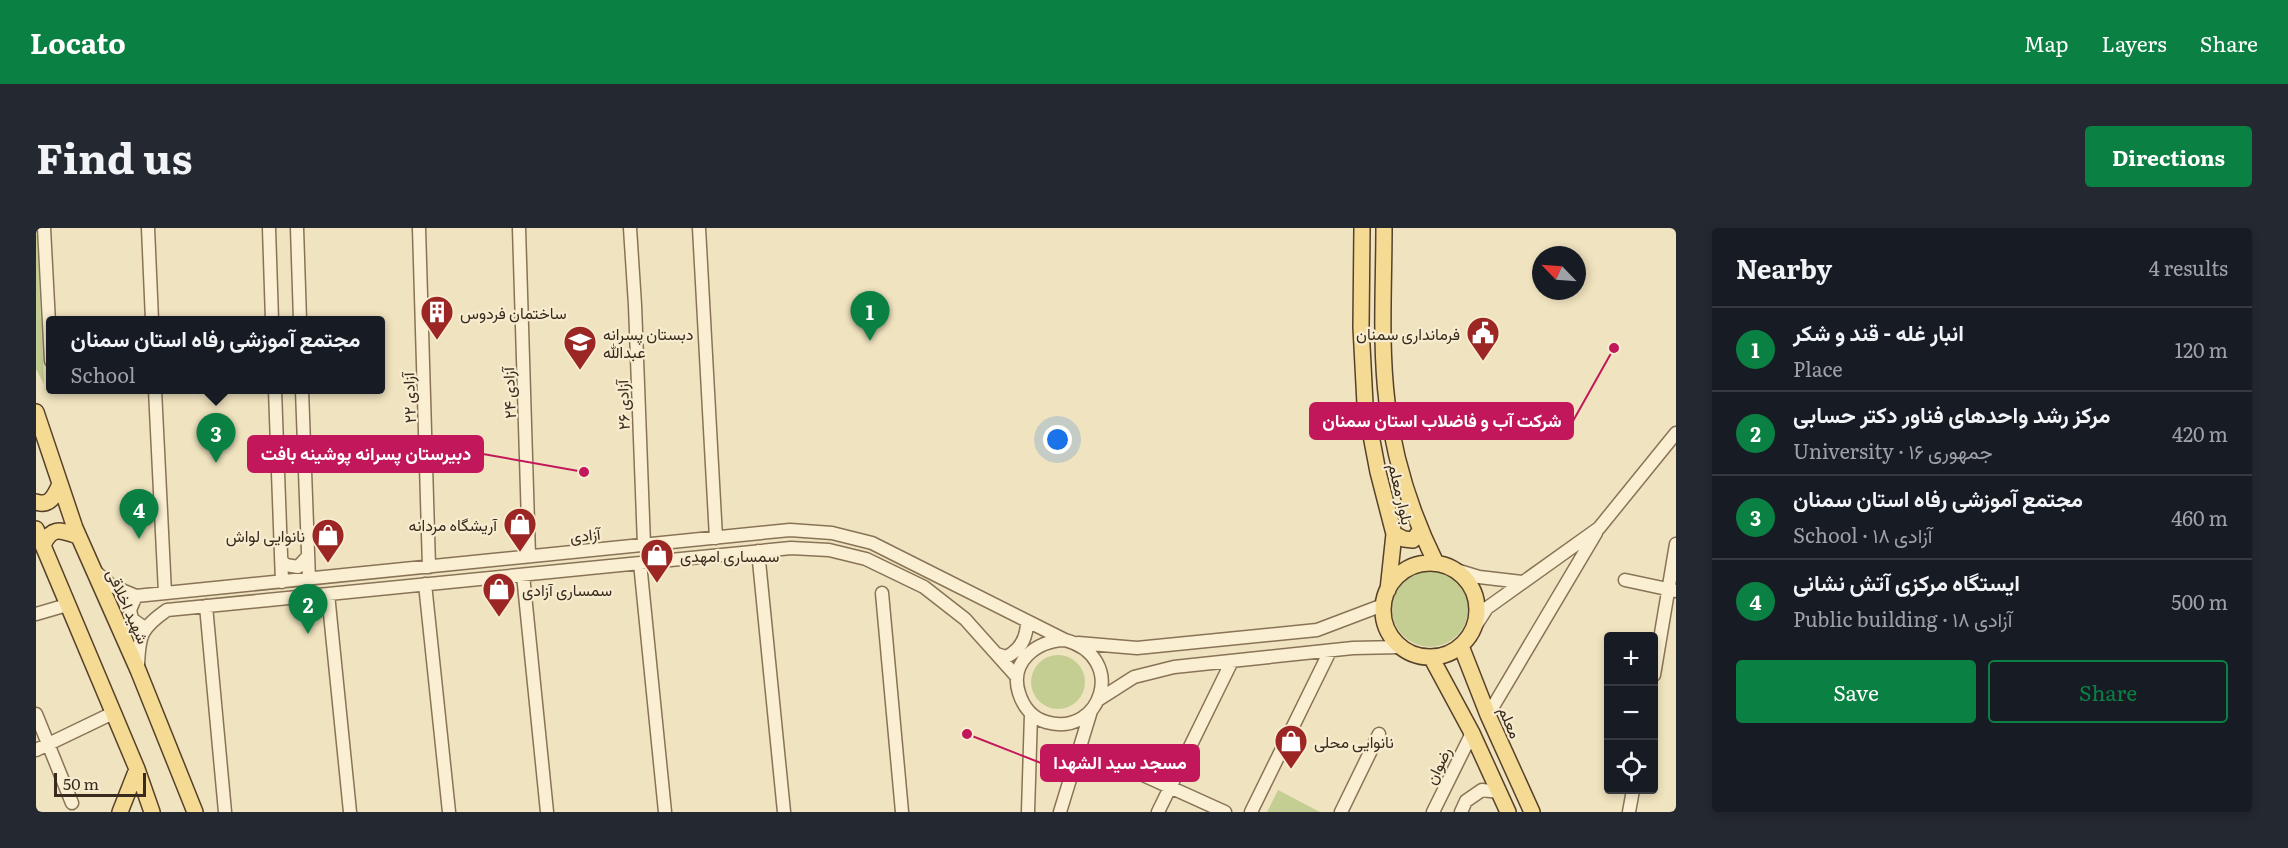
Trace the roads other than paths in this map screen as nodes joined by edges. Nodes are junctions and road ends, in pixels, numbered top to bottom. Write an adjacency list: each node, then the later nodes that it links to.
1 (44, 228): 11 (street)
2 (148, 228): 12 (street)
3 (269, 228): 13 (street)
4 (297, 228): 14 (street)
5 (419, 228): 38 (street, آزادی ۲۲)
6 (519, 228): 33 (street, آزادی ۲۴)
7 (630, 228): 30 (street, آزادی ۲۶)
8 (699, 228): 27 (street)
9 (1362, 228): 25 (main road, بلوار معلم)
10 (1384, 228): 24 (main road, بلوار معلم)
11 (49, 316)
12 (152, 316)
13 (272, 316)
14 (300, 316)
15 (156, 394): 50 (street)
16 (275, 394): 34 (street)
17 (302, 394): 32 (street)
18 (36, 412): 20 (main road, شهید اخلاقی)
19 (1676, 433): 22 (street)
20 (60, 484): 21 (main road); 26 (main road, شهید اخلاقی)
21 (36, 502)
22 (1599, 528): 46 (street); 77 (street)
23 (36, 529): 29 (main road)
24 (1420, 531): 25 (main road); 37 (main road, بلوار معلم)
25 (1394, 534): 48 (main road, بلوار معلم)
26 (78, 536): 29 (main road); 39 (main road, شهید اخلاقی)
27 (716, 538): 30 (street, آزادی); 58 (street, آزادی)
28 (1676, 544): 49 (street)
29 (43, 545): 54 (main road)
30 (644, 545): 33 (street, آزادی)
31 (758, 551): 36 (street, آزادی); 67 (street, آزادی); 96 (street)
32 (308, 556): 34 (street); 42 (street)
33 (530, 556): 35 (street, آزادی)
34 (281, 560): 45 (street)
35 (481, 561): 38 (street, آزادی); 43 (street)
36 (640, 563): 41 (street, آزادی); 95 (street)
37 (1436, 563): 40 (main road); 48 (main road)
38 (429, 567): 42 (street, آزادی)
39 (93, 570): 53 (street); 70 (main road, شهید اخلاقی)
40 (1456, 570): 46 (street); 60 (main road)
41 (523, 574): 43 (street, آزادی); 94 (street)
42 (309, 579): 45 (street, آزادی)
43 (483, 579): 47 (street, آزادی)
44 (1625, 580): 49 (street)
45 (282, 582): 50 (street, آزادی)
46 (1522, 582): 60 (street)
47 (425, 584): 52 (street, آزادی); 93 (street)
48 (1388, 590): 55 (main road)
49 (1672, 590): 66 (street)
50 (165, 593): 53 (street, آزادی)
51 (882, 593): 97 (street)
52 (328, 594): 56 (street, آزادی); 92 (street)
53 (136, 596): 59 (street)
54 (67, 605): 57 (street); 74 (main road)
55 (1383, 605): 62 (street); 64 (main road)
56 (206, 606): 59 (street, آزادی); 91 (street)
57 (36, 614)
58 (1027, 621): 61 (street, آزادی); 67 (street)
59 (146, 629): 70 (street)
60 (1471, 633): 63 (main road)
61 (1065, 640): 62 (street); 71 (street)
62 (1077, 643): 72 (street)
63 (1461, 646): 68 (main road); 77 (main road, معلم)
64 (1401, 647): 65 (street); 68 (main road)
65 (1330, 651): 69 (street); 102 (street)
66 (1658, 653)
67 (997, 654): 71 (street, آزادی)
68 (1431, 657): 78 (main road)
69 (1232, 661): 72 (street); 84 (street)
70 (138, 670): 90 (main road, شهید اخلاقی)
71 (1017, 677): 76 (street)
72 (1098, 700): 73 (street)
73 (1091, 711): 76 (street); 99 (street)
74 (113, 713): 80 (street); 83 (main road)
75 (36, 714): 80 (street)
76 (1031, 714): 98 (street)
77 (1488, 715): 107 (main road, معلم)
78 (1472, 733): 85 (main road); 104 (street, رضوان)
79 (1379, 734): 103 (street)
80 (49, 744): 81 (street); 87 (street)
81 (36, 750)
82 (1112, 761): 84 (street)
83 (137, 769): 88 (main road); 89 (main road)
84 (1170, 787): 100 (street); 101 (street)
85 (1499, 792): 105 (street); 106 (main road)
86 (1632, 794): 108 (street)
87 (72, 803)
88 (120, 812)
89 (152, 812)
90 (195, 812)
91 (225, 812)
92 (350, 812)
93 (448, 812)
94 (547, 812)
95 (665, 812)
96 (784, 812)
97 (902, 812)
98 (1028, 812)
99 (1060, 812)
100 (1158, 812)
101 (1225, 812)
102 (1251, 812)
103 (1341, 812)
104 (1433, 812)
105 (1461, 812)
106 (1508, 812)
107 (1532, 812)
108 (1629, 812)

